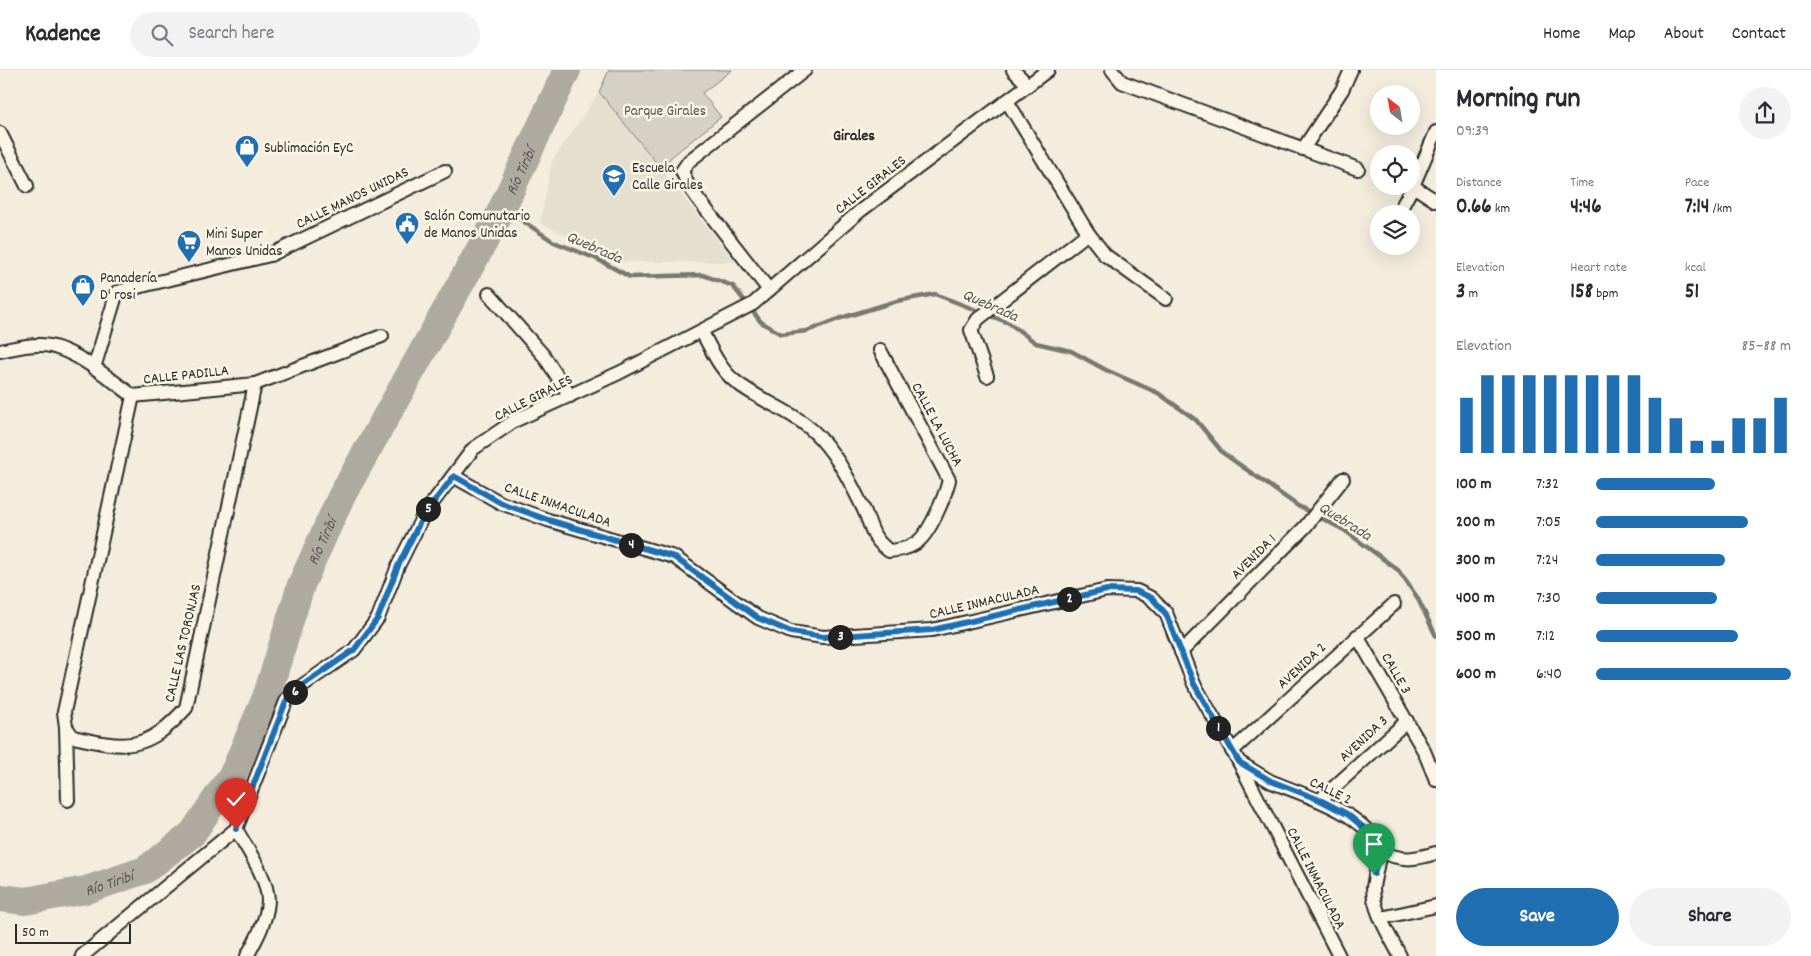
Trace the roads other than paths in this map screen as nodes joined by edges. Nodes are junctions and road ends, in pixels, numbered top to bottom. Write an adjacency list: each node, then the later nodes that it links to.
1 (805, 70): 18 (street)
2 (1014, 70): 6 (street)
3 (1048, 70): 6 (street, CALLE GIRALES)
4 (1112, 70): 10 (street)
5 (1351, 70): 10 (street)
6 (1028, 85): 7 (street, CALLE GIRALES)
7 (1007, 100): 17 (street); 18 (street, CALLE GIRALES)
8 (1436, 132): 12 (street)
9 (0, 133): 14 (street)
10 (1303, 149): 11 (street)
11 (1358, 169)
12 (1420, 170)
13 (445, 171): 25 (street, CALLE MANOS UNIDAS)
14 (27, 186)
15 (1420, 191): 16 (street)
16 (1436, 201)
17 (1088, 233): 20 (street); 26 (street)
18 (769, 290): 21 (street, CALLE GIRALES)
19 (489, 294): 29 (street)
20 (1166, 299)
21 (702, 332): 23 (street, CALLE LA LUCHA); 29 (street, CALLE GIRALES)
22 (382, 336): 27 (street, CALLE PADILLA)
23 (880, 350)
24 (0, 351): 25 (street, CALLE PADILLA)
25 (94, 368): 28 (street, CALLE PADILLA)
26 (987, 376)
27 (255, 384): 28 (street, CALLE PADILLA); 36 (street, CALLE LAS TORONJAS)
28 (132, 396): 36 (street)
29 (570, 396): 30 (street, CALLE GIRALES)
30 (454, 476): 34 (street, CALLE INMACULADA); 42 (street, CALLE GIRALES)
31 (1343, 479): 34 (street, AVENIDA 1)
32 (1394, 604): 33 (street, AVENIDA 2)
33 (1357, 636): 35 (street, CALLE 3); 37 (street, AVENIDA 2)
34 (1181, 652): 37 (street, CALLE INMACULADA)
35 (1406, 721): 39 (street, CALLE 3); 41 (street, AVENIDA 3)
36 (66, 727): 40 (street)
37 (1232, 751): 38 (street, CALLE INMACULADA)
38 (1239, 762): 41 (street, CALLE 2); 49 (street, CALLE INMACULADA)
39 (1436, 780)
40 (68, 800)
41 (1320, 800): 43 (street, CALLE 2)
42 (236, 829): 47 (street, CALLE GIRALES); 48 (street)
43 (1379, 851): 44 (street); 46 (street)
44 (1436, 854)
45 (1436, 906): 46 (street)
46 (1381, 918): 50 (street)
47 (82, 956)
48 (247, 956)
49 (1339, 956)
50 (1400, 956)

